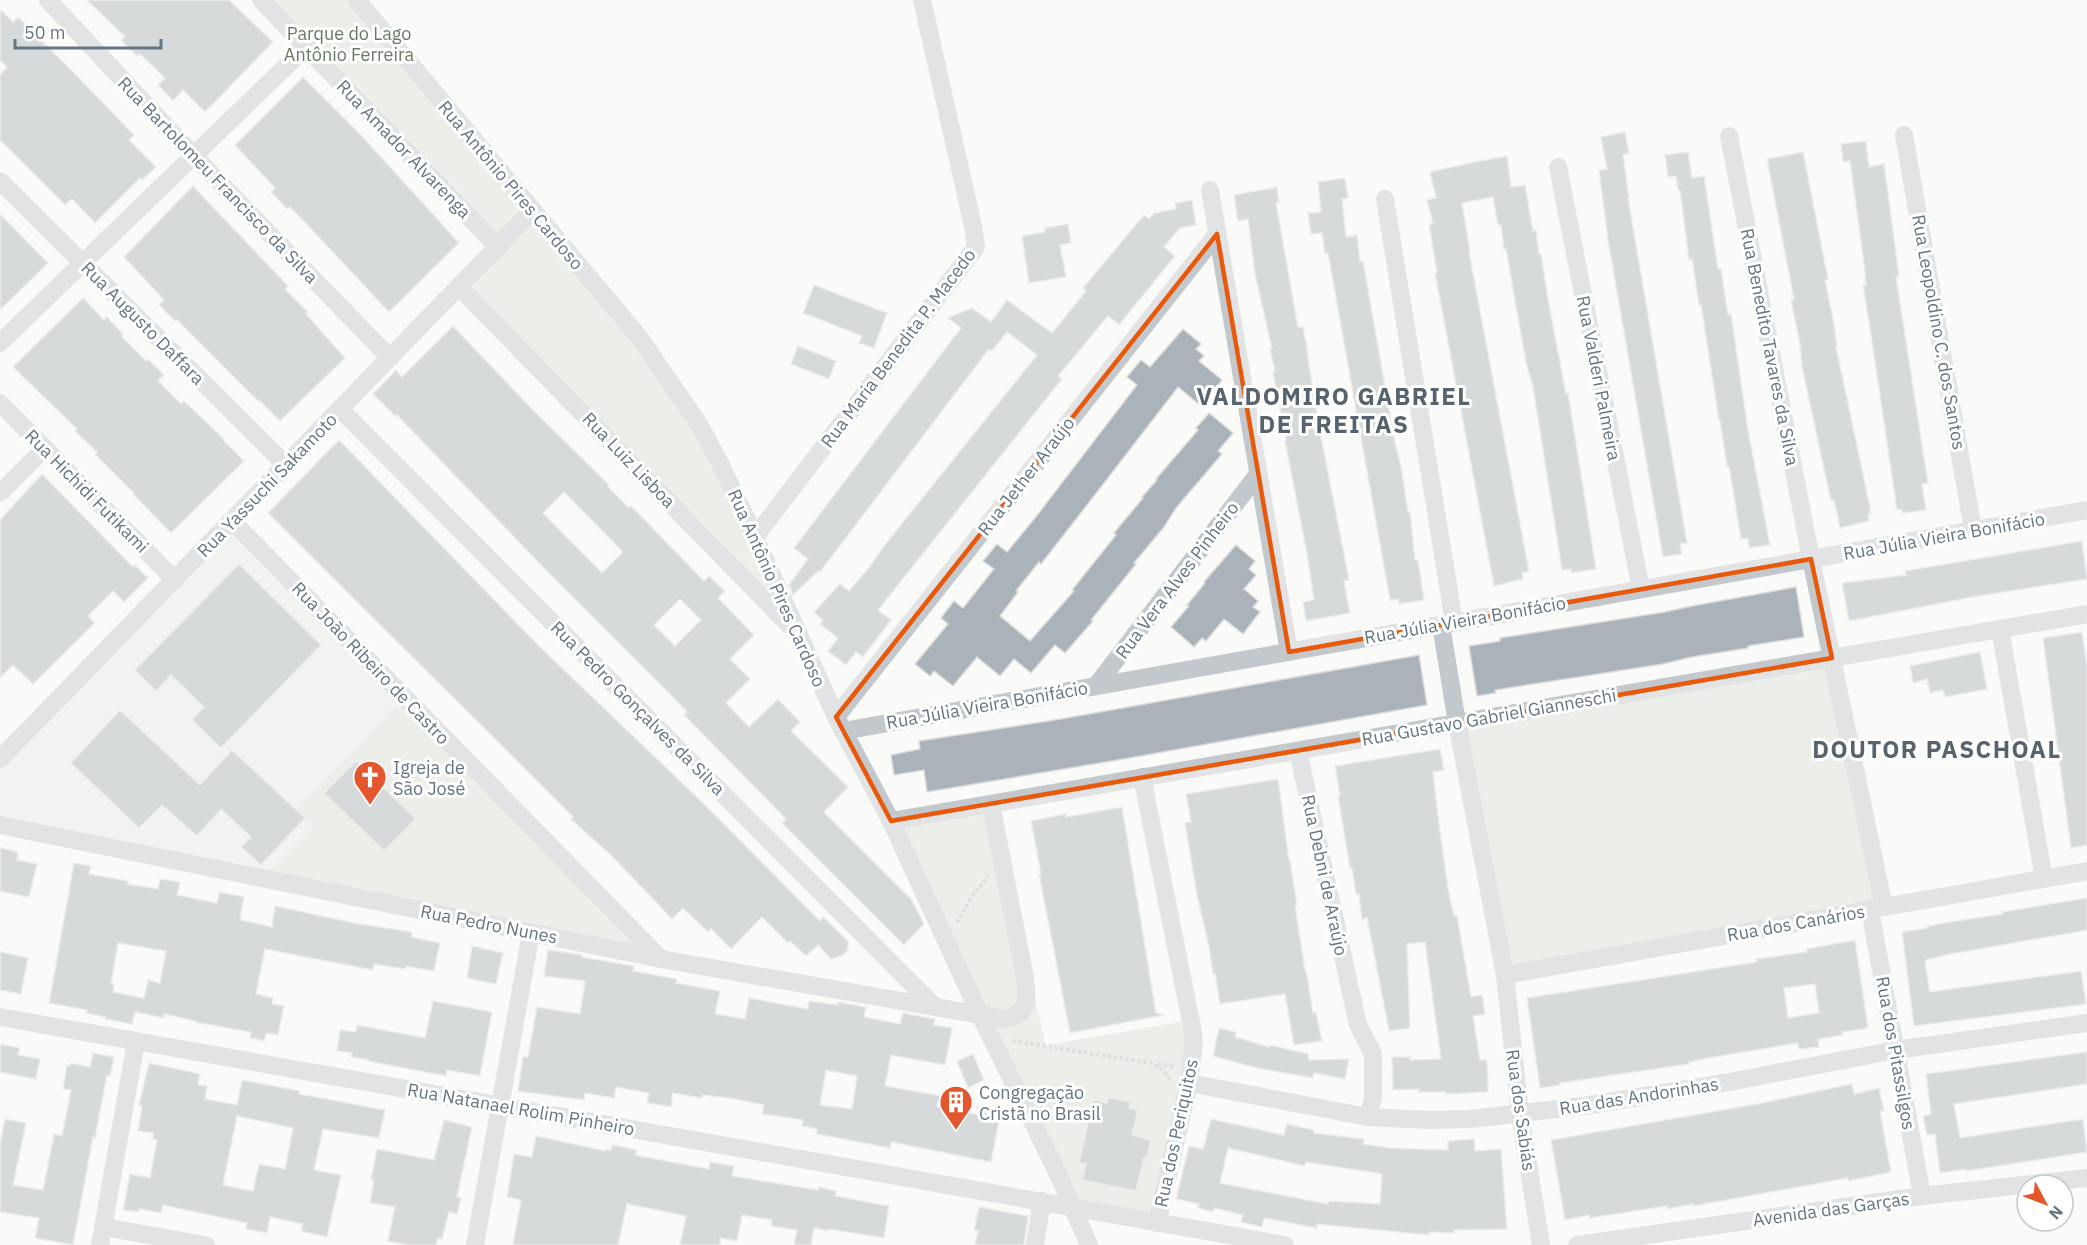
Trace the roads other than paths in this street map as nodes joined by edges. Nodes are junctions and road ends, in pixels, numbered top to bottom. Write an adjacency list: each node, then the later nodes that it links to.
1 (48, 0): 8 (street, Rua Bartolomeu Francisco da Silva)
2 (261, 0): 5 (street, Rua Amador Alvarenga)
3 (357, 0): 13 (street, Rua Antônio Pires Cardoso)
4 (922, 0): 29 (street, Rua Maria Benedita P. Macedo)
5 (306, 47): 8 (street); 15 (street, Rua Amador Alvarenga)
6 (1904, 135): 28 (street, Rua Leopoldino C. dos Santos)
7 (1729, 136): 30 (street, Rua Benedito Tavares da Silva)
8 (193, 155): 16 (street); 19 (street, Rua Bartolomeu Francisco da Silva)
9 (1558, 167): 32 (street, Rua Valderi Palmeira)
10 (0, 182): 16 (street, Rua Augusto Daffara)
11 (1209, 190): 14 (street)
12 (1385, 199): 34 (street, Rua dos Sabiás)
13 (533, 210): 15 (street, Rua Yassuchi Sakamoto); 29 (street, Rua Antônio Pires Cardoso)
14 (1217, 234): 24 (street); 41 (street, Rua Jether Araújo)
15 (498, 247): 17 (street, Rua Yassuchi Sakamoto)
16 (83, 263): 18 (street); 23 (street, Rua Augusto Daffara)
17 (459, 287): 19 (street, Rua Yassuchi Sakamoto); 36 (street, Rua Luiz Lisboa)
18 (0, 343)
19 (390, 358): 21 (street, Rua Yassuchi Sakamoto)
20 (0, 403): 22 (street, Rua Hichidi Futikami)
21 (340, 409): 23 (street, Rua Yassuchi Sakamoto); 54 (street, Rua Pedro Gonçalves da Silva)
22 (45, 448): 25 (street); 31 (street, Rua Hichidi Futikami)
23 (286, 465): 27 (street, Rua Yassuchi Sakamoto)
24 (1258, 474): 37 (street); 39 (street, Rua Vera Alves Pinheiro)
25 (0, 493)
26 (2087, 510): 28 (street, Rua Júlia Vieira Bonifácio)
27 (232, 520): 31 (street, Rua Yassuchi Sakamoto); 52 (street, Rua João Ribeiro de Castro)
28 (1973, 530): 30 (street, Rua Júlia Vieira Bonifácio)
29 (755, 537): 36 (street, Rua Antônio Pires Cardoso)
30 (1811, 559): 32 (street, Rua Júlia Vieira Bonifácio); 38 (street, Rua Benedito Tavares da Silva)
31 (175, 580): 43 (street, Rua Yassuchi Sakamoto)
32 (1641, 589): 34 (street, Rua Júlia Vieira Bonifácio)
33 (2087, 614): 35 (street, Rua Gustavo Gabriel Gianneschi)
34 (1447, 624): 37 (street, Rua Júlia Vieira Bonifácio); 40 (street, Rua dos Sabiás)
35 (2000, 628): 38 (street, Rua Gustavo Gabriel Gianneschi); 49 (street)
36 (798, 633): 41 (street, Rua Antônio Pires Cardoso)
37 (1289, 652): 39 (street, Rua Júlia Vieira Bonifácio)
38 (1832, 658): 40 (street, Rua Gustavo Gabriel Gianneschi); 50 (street, Rua dos Pitassilgos)
39 (1096, 686): 41 (street, Rua Júlia Vieira Bonifácio)
40 (1457, 723): 42 (street, Rua Gustavo Gabriel Gianneschi); 53 (street, Rua dos Sabiás)
41 (840, 724): 46 (street, Rua Antônio Pires Cardoso)
42 (1298, 750): 44 (street, Rua Gustavo Gabriel Gianneschi); 63 (street, Rua Debni de Araújo)
43 (0, 759)
44 (1142, 777): 45 (street, Rua Gustavo Gabriel Gianneschi); 60 (street, Rua dos Periquitos)
45 (990, 804): 46 (street, Rua Gustavo Gabriel Gianneschi); 55 (street, Rua Pedro Nunes)
46 (891, 821): 55 (street, Rua Antônio Pires Cardoso)
47 (0, 825): 51 (street, Rua Pedro Nunes)
48 (2087, 871): 49 (street, Rua dos Canários)
49 (2044, 879): 50 (street, Rua dos Canários)
50 (1877, 909): 53 (street, Rua dos Canários); 59 (street, Rua dos Pitassilgos)
51 (531, 933): 52 (street, Rua Pedro Nunes); 61 (street)
52 (661, 959): 54 (street, Rua Pedro Nunes)
53 (1505, 975): 62 (street, Rua dos Sabiás)
54 (935, 1007): 55 (street, Rua Pedro Nunes)
55 (980, 1015): 67 (street, Rua Antônio Pires Cardoso)
56 (0, 1017): 58 (street, Rua Natanael Rolim Pinheiro)
57 (2087, 1023): 59 (street, Rua das Andorinhas)
58 (136, 1042): 61 (street, Rua Natanael Rolim Pinheiro); 69 (street)
59 (1896, 1050): 62 (street, Rua das Andorinhas); 65 (street, Rua dos Pitassilgos)
60 (1180, 1084): 63 (street, Rua das Andorinhas); 68 (street, Rua dos Periquitos)
61 (500, 1106): 66 (street, Rua Natanael Rolim Pinheiro); 71 (street)
62 (1520, 1114): 63 (street, Rua das Andorinhas); 75 (street, Rua dos Sabiás)
63 (1368, 1117)
64 (2087, 1178): 65 (street, Avenida das Garças)
65 (1922, 1196): 76 (street, Avenida das Garças)
66 (1042, 1201): 67 (street, Rua Natanael Rolim Pinheiro); 72 (street)
67 (1073, 1207): 68 (street); 73 (street, Rua Antônio Pires Cardoso)
68 (1157, 1223): 74 (street)
69 (101, 1236): 70 (street)
70 (206, 1245)
71 (475, 1245)
72 (1035, 1245)
73 (1089, 1245)
74 (1285, 1245)
75 (1541, 1245)
76 (1576, 1245)

